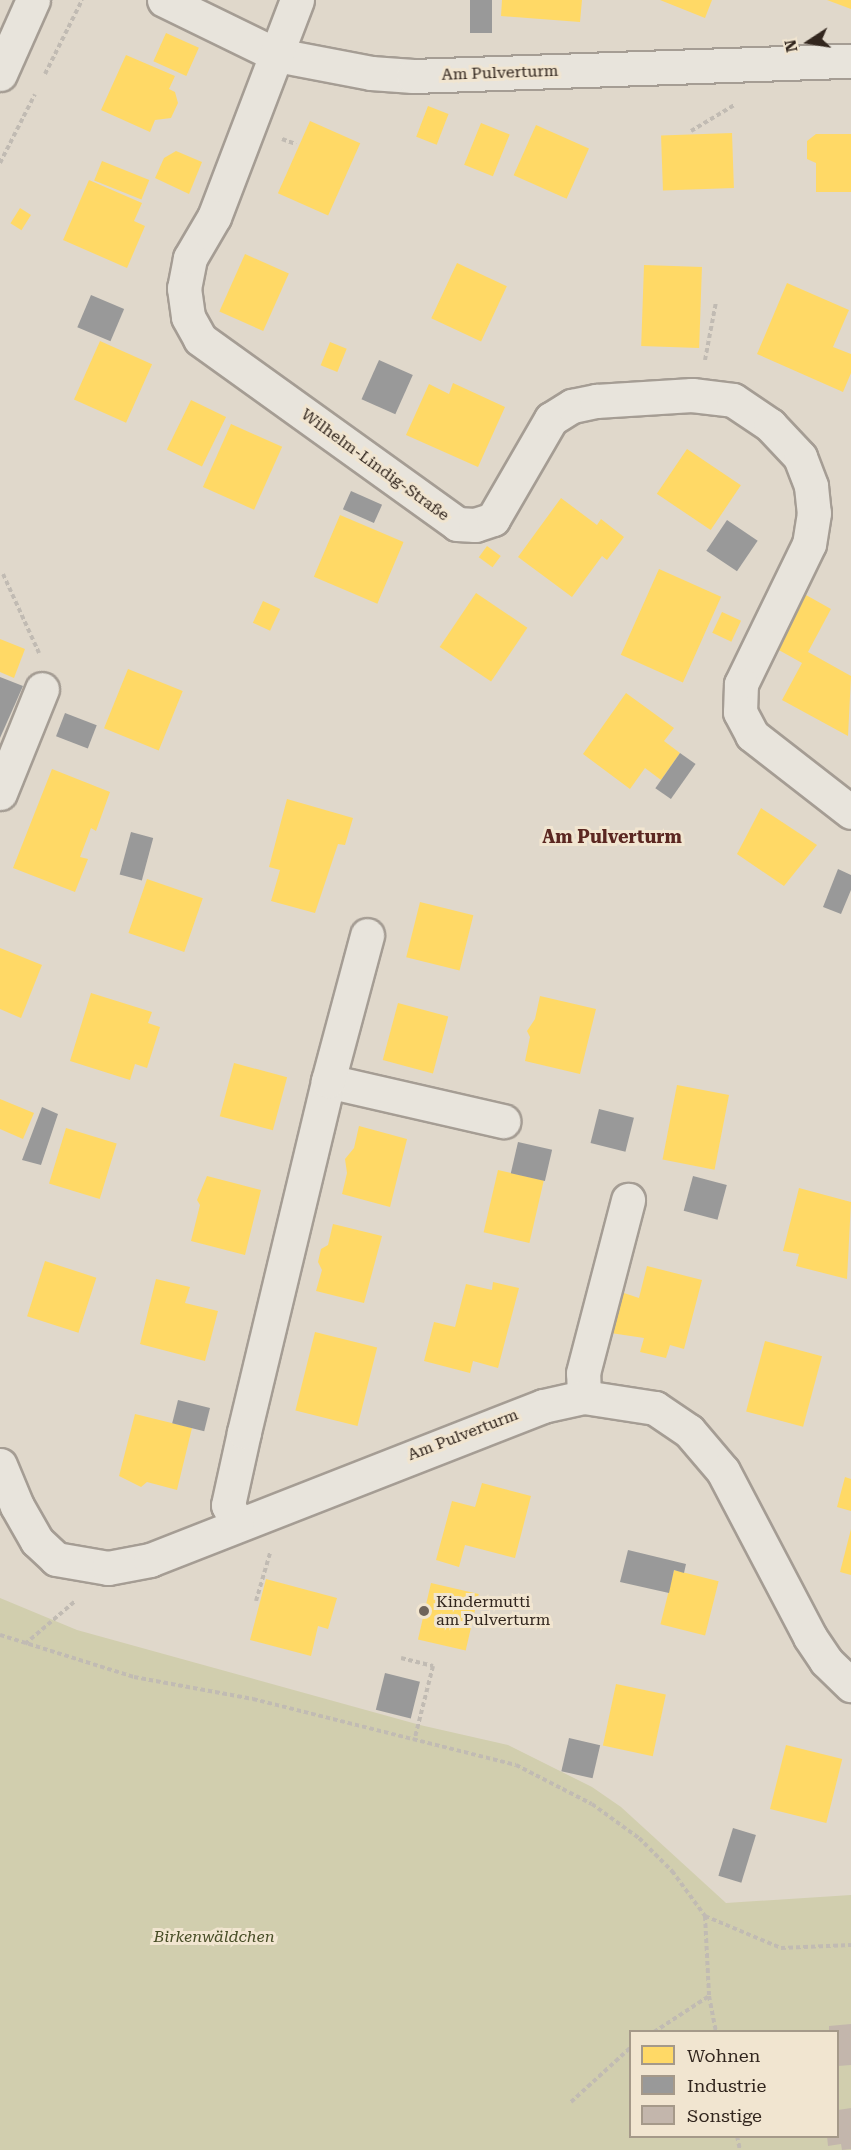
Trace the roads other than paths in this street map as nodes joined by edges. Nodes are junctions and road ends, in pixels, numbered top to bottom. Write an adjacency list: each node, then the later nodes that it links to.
1 (33, 0): 6 (street)
2 (164, 0): 4 (street, Am Pulverturm)
3 (297, 0): 4 (street)
4 (277, 55): 5 (street, Am Pulverturm); 9 (street, Wilhelm-Lindig-Straße)
5 (851, 61)
6 (0, 74)
7 (43, 676): 8 (street)
8 (0, 793)
9 (851, 812)
10 (367, 934): 11 (street)
11 (328, 1081): 12 (street); 16 (street)
12 (503, 1121)
13 (628, 1200): 14 (street)
14 (584, 1397): 16 (street, Am Pulverturm); 17 (street, Am Pulverturm)
15 (0, 1465): 16 (street, Am Pulverturm)
16 (237, 1524)
17 (851, 1685)

